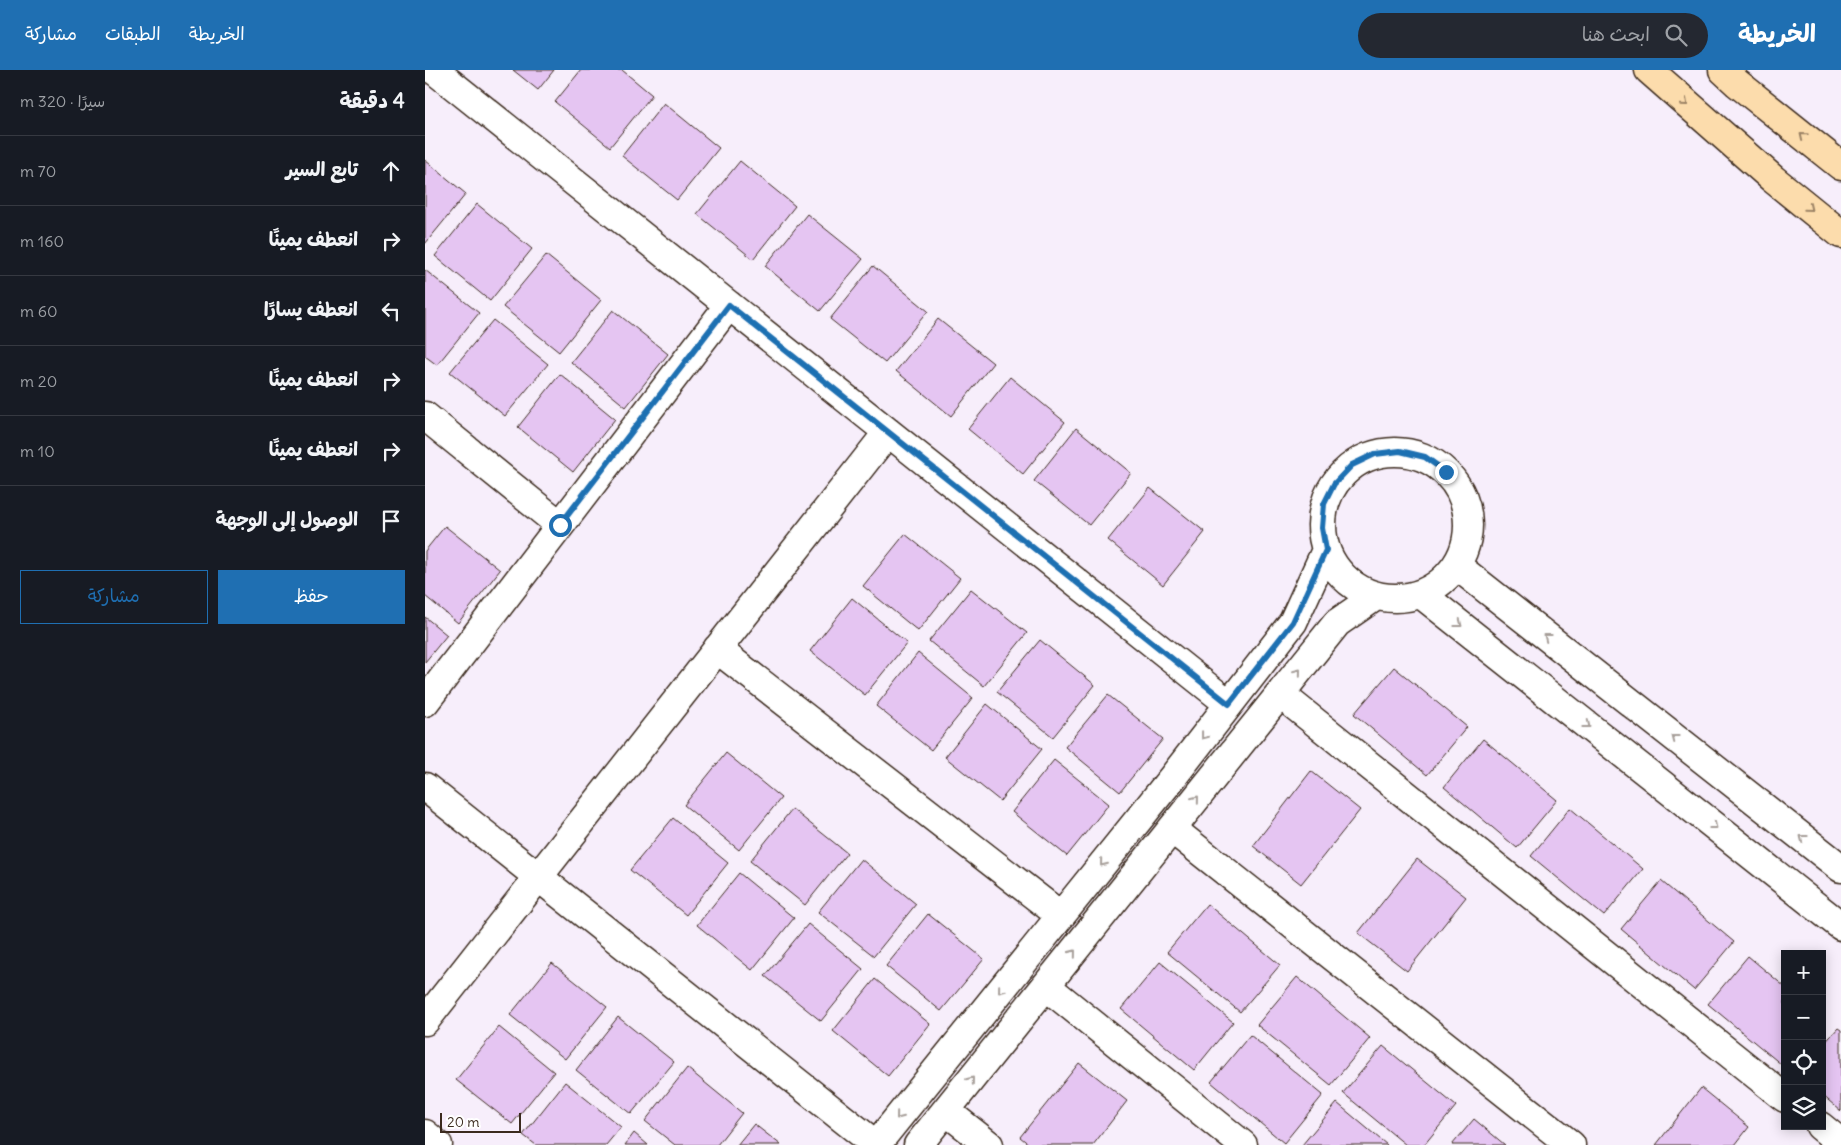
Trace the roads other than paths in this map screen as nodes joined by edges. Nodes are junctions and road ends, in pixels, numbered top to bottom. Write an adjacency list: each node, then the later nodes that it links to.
1 (434, 70): 6 (street)
2 (1649, 70): 5 (main road, one-way to 5)
3 (1723, 70): 4 (main road, one-way to 3)
4 (1841, 166)
5 (1841, 234)
6 (729, 305): 8 (street); 9 (street)
7 (425, 416): 9 (street)
8 (888, 432): 14 (street); 17 (street)
9 (560, 525): 16 (street)
10 (1326, 550): 11 (street); 13 (street); 17 (street)
11 (1457, 566): 12 (street); 20 (street, one-way to 11)
12 (1421, 594): 13 (street); 23 (street, one-way to 23)
13 (1376, 596): 15 (street, one-way to 13)
14 (717, 649): 21 (street); 22 (street)
15 (1280, 694): 19 (street, one-way to 15); 26 (street)
16 (425, 702)
17 (1229, 704): 22 (street, one-way to 22)
18 (425, 787): 21 (street)
19 (1172, 829): 24 (street, one-way to 19); 36 (street)
20 (1841, 868)
21 (538, 877): 25 (street); 32 (street)
22 (1061, 916): 32 (street, one-way to 32)
23 (1841, 926)
24 (1046, 986): 27 (street, one-way to 24); 35 (street)
25 (425, 1021)
26 (1781, 1095)
27 (946, 1111): 33 (street); 34 (street)
28 (1825, 1130): 30 (street)
29 (425, 1134): 31 (street)
30 (1841, 1143)
31 (438, 1145)
32 (876, 1145)
33 (919, 1145)
34 (989, 1145)
35 (1243, 1145)
36 (1571, 1145)

